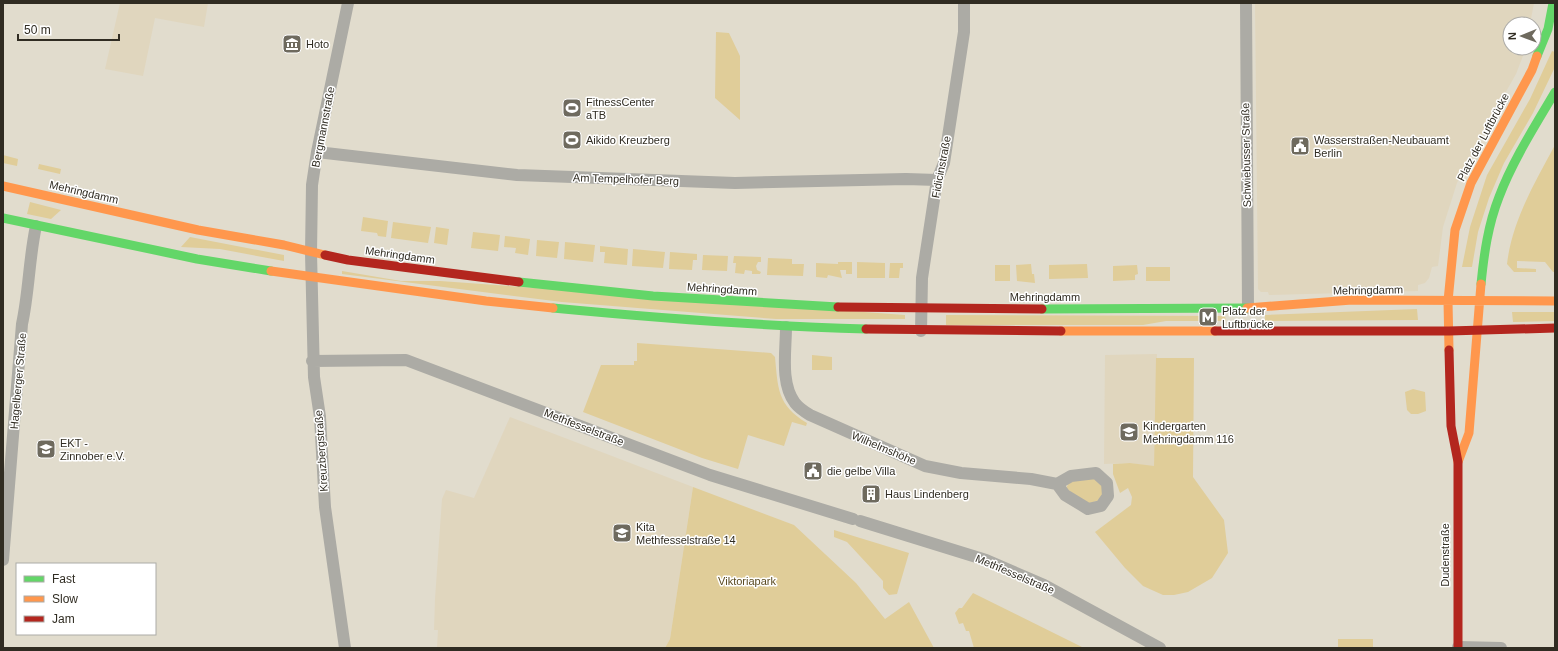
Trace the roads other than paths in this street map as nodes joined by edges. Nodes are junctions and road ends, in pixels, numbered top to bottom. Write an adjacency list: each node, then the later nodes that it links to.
1 (348, 3): 8 (street, Bergmannstraße)
2 (964, 3): 9 (street, Fidicinstraße)
3 (1246, 3): 19 (street, Schwiebusser Straße)
4 (1553, 3): 5 (main road, Platz der Luftbrücke)
5 (1553, 18): 6 (main road, Platz der Luftbrücke)
6 (1551, 30): 15 (main road, Platz der Luftbrücke)
7 (1555, 92): 16 (main road)
8 (317, 152): 9 (street, Am Tempelhofer Berg); 13 (street, Bergmannstraße)
9 (937, 180): 18 (street, Fidicinstraße)
10 (3, 186): 13 (main road, Mehringdamm)
11 (3, 218): 12 (main road, Mehringdamm)
12 (36, 226): 14 (main road, Mehringdamm); 28 (street, Hagelberger Straße)
13 (311, 253): 14 (street, Kreuzbergstraße); 18 (main road, Mehringdamm)
14 (311, 277): 20 (main road, Mehringdamm); 25 (street, Kreuzbergstraße)
15 (1448, 301): 16 (main road, Mehringdamm); 19 (main road, Mehringdamm); 24 (main road, Platz der Luftbrücke)
16 (1479, 301): 17 (main road, Mehringdamm); 22 (main road)
17 (1555, 301)
18 (921, 309): 19 (main road, Mehringdamm); 23 (street, Fidicinstraße)
19 (1248, 319): 23 (main road, Mehringdamm); 24 (main road, Mehringdamm)
20 (786, 327): 23 (main road, Mehringdamm); 27 (street, Wilhelmshöhe)
21 (1555, 328): 22 (main road, Mehringdamm)
22 (1477, 330): 24 (main road, Mehringdamm); 26 (main road, Dudenstraße)
23 (921, 331)
24 (1449, 331): 26 (main road, Dudenstraße)
25 (312, 361): 30 (street, Kreuzbergstraße); 31 (street, Methfesselstraße)
26 (1458, 462): 29 (main road, Dudenstraße)
27 (1057, 484)
28 (3, 560)
29 (1458, 647): 32 (street)
30 (345, 648)
31 (1160, 648)
32 (1501, 648)

